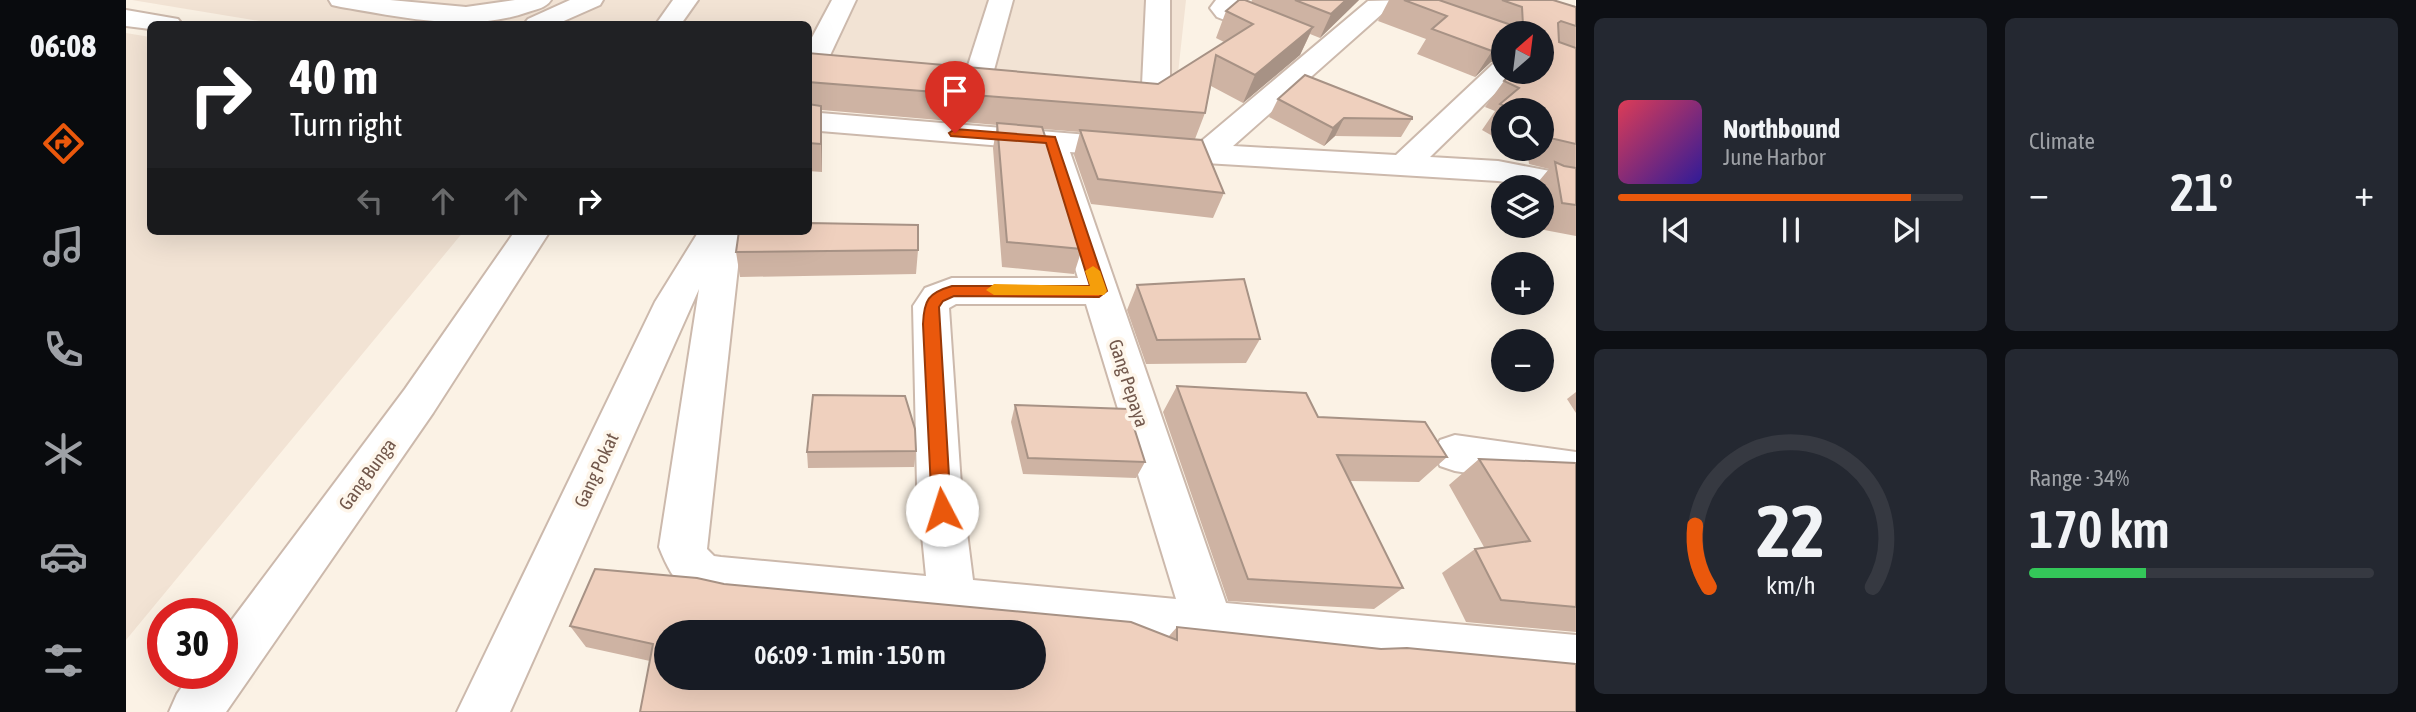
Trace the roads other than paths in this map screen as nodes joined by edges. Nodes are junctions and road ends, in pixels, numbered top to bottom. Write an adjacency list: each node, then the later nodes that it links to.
1 (341, 0): 10 (street)
2 (454, 0): 10 (street)
3 (539, 0): 10 (street)
4 (591, 0): 13 (street)
5 (686, 0): 14 (street)
6 (844, 0): 17 (street)
7 (1002, 0): 20 (street)
8 (1158, 0): 22 (street)
9 (1228, 0): 16 (street)
10 (482, 16)
11 (126, 18): 12 (street)
12 (148, 21)
13 (544, 21)
14 (670, 21)
15 (1491, 39): 16 (street)
16 (1323, 52): 25 (street)
17 (812, 62)
18 (812, 66): 19 (street)
19 (839, 69)
20 (949, 79)
21 (1491, 81): 26 (street)
22 (1085, 91)
23 (812, 121): 24 (street)
24 (1051, 140): 25 (street); 31 (street, Gang Pepaya)
25 (1205, 154): 26 (street)
26 (1403, 166): 27 (street)
27 (1576, 186)
28 (530, 235): 38 (street, Gang Bunga)
29 (715, 235): 32 (street, Gang Pokat)
30 (723, 235): 32 (street)
31 (1099, 291): 35 (street); 36 (street, Gang Pepaya)
32 (694, 304): 35 (street); 39 (street, Gang Pokat)
33 (1455, 453): 34 (street)
34 (1576, 471)
35 (952, 602): 36 (street)
36 (1209, 626): 37 (street)
37 (1576, 660)
38 (195, 712)
39 (483, 712)

